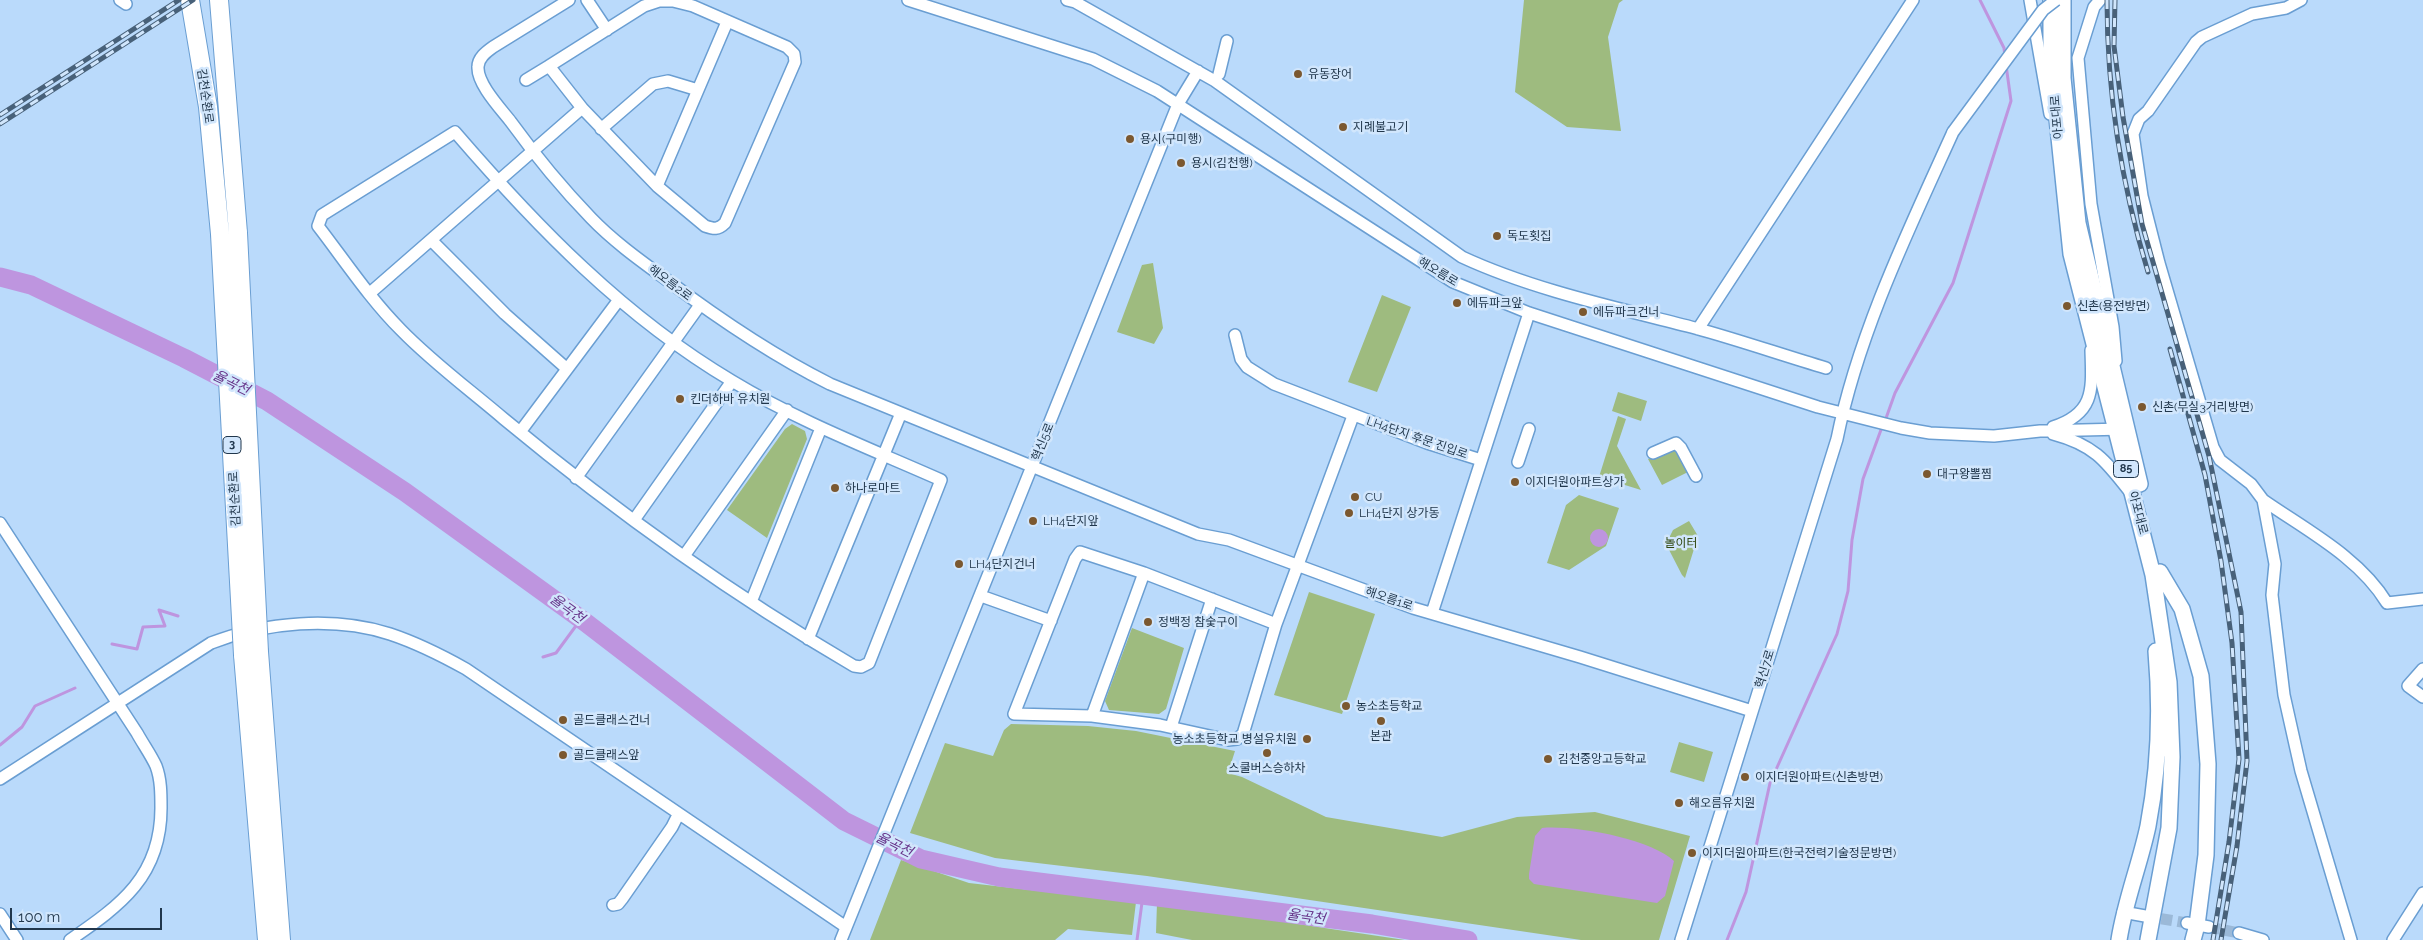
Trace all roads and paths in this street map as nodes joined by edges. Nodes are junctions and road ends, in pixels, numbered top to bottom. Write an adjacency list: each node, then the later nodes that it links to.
1 (190, 0): 29 (highway, 김천순환로 / 3)
2 (219, 0): 29 (highway, 김천순환로 / 3)
3 (569, 0): 25 (street, 해오름2로)
4 (587, 0): 15 (street)
5 (908, 0): 22 (street, 해오름로)
6 (1067, 0): 18 (street)
7 (1913, 0): 35 (street)
8 (2030, 0): 28 (street)
9 (2051, 0): 28 (main road, 아포대로 / 85)
10 (2056, 0): 45 (street, 혁신7로, bridge)
11 (2063, 0): 42 (main road, 아포대로 / 85)
12 (2100, 0): 42 (street)
13 (2301, 0): 60 (street)
14 (728, 22): 15 (street); 21 (street); 27 (street)
15 (608, 30): 17 (street)
16 (1227, 41): 19 (street)
17 (549, 66): 20 (street); 23 (street)
18 (1198, 71): 22 (street, 혁신5로); 35 (street)
19 (1219, 74)
20 (526, 80)
21 (698, 90): 24 (street); 27 (street)
22 (1178, 104): 34 (street, 해오름로); 56 (street, 혁신5로)
23 (582, 108): 24 (street); 25 (street)
24 (601, 128): 27 (street)
25 (532, 151): 26 (street); 33 (street, 해오름2로)
26 (498, 181): 30 (street); 31 (street); 32 (street)
27 (657, 186)
28 (2065, 205): 37 (main road, 아포대로 / 85)
29 (229, 234): 75 (highway, 김천순환로 / 3, bridge)
30 (432, 241): 31 (street); 39 (street)
31 (370, 293): 51 (street)
32 (618, 301): 38 (street); 39 (street)
33 (700, 305): 38 (street); 44 (street, 해오름2로)
34 (1529, 313): 45 (street, 해오름로); 54 (street)
35 (1698, 329): 40 (street)
36 (1235, 335): 46 (street, LH4단지 후문 진입로)
37 (2091, 335): 49 (main road, 아포대로 / 85); 50 (street)
38 (673, 342): 41 (street); 58 (street)
39 (566, 368): 51 (street)
40 (1826, 368)
41 (732, 381): 43 (street); 61 (street)
42 (2119, 392): 49 (main road, 아포대로 / 85)
43 (786, 410): 47 (street); 63 (street)
44 (901, 413): 53 (street); 56 (street, 해오름2로)
45 (1842, 414): 50 (street, 해오름로); 79 (street, 혁신7로)
46 (1353, 416): 54 (street, LH4단지 후문 진입로); 64 (street)
47 (821, 428): 53 (street); 70 (street)
48 (1529, 428): 55 (street)
49 (2122, 429): 50 (street); 59 (main road, 아포대로 / 85); 66 (main road, 아포대로 / 85)
50 (2040, 431): 59 (street)
51 (520, 432): 58 (street)
52 (1653, 453): 57 (street)
53 (884, 454): 74 (street); 74 (street)
54 (1481, 460): 71 (street)
55 (1518, 462)
56 (1033, 466): 64 (street, 해오름1로); 67 (street, 혁신5로)
57 (1696, 476)
58 (576, 478): 61 (street)
59 (2134, 499): 66 (main road, 아포대로 / 85)
60 (2263, 500): 69 (street); 102 (street)
61 (634, 520): 63 (street)
62 (2, 530): 78 (street)
63 (684, 556): 70 (street)
64 (1297, 566): 71 (street, 해오름1로); 73 (street)
65 (1144, 573): 68 (street); 72 (street); 80 (street)
66 (2156, 574): 86 (main road); 98 (main road, 아포대로 / 85); 99 (main road, 아포대로 / 85); 100 (main road)
67 (981, 596): 72 (street); 89 (street, 혁신5로)
68 (1212, 599): 73 (street); 81 (street)
69 (2423, 599)
70 (751, 602): 74 (street)
71 (1432, 613): 79 (street, 해오름1로)
72 (1052, 621): 80 (street)
73 (1276, 624): 81 (street)
74 (808, 639)
75 (251, 654): 93 (highway, 김천순환로 / 3); 94 (highway, 김천순환로 / 3)
76 (2423, 669): 77 (street)
77 (2423, 697)
78 (117, 702): 82 (street); 83 (street); 92 (street)
79 (1752, 711): 96 (street, 혁신7로)
80 (1092, 716): 81 (street)
81 (1171, 727)
82 (0, 779)
83 (678, 815): 85 (street); 89 (street)
84 (2423, 893): 103 (street)
85 (613, 905)
86 (2123, 912): 88 (street); 97 (main road)
87 (0, 914): 91 (street)
88 (2145, 916)
89 (846, 927): 95 (street, 혁신5로)
90 (2239, 934): 101 (street)
91 (17, 940)
92 (70, 940)
93 (267, 940)
94 (281, 940)
95 (841, 940)
96 (1682, 940)
97 (2118, 940)
98 (2148, 940)
99 (2159, 940)
100 (2193, 940)
101 (2263, 940)
102 (2351, 940)
103 (2393, 940)

